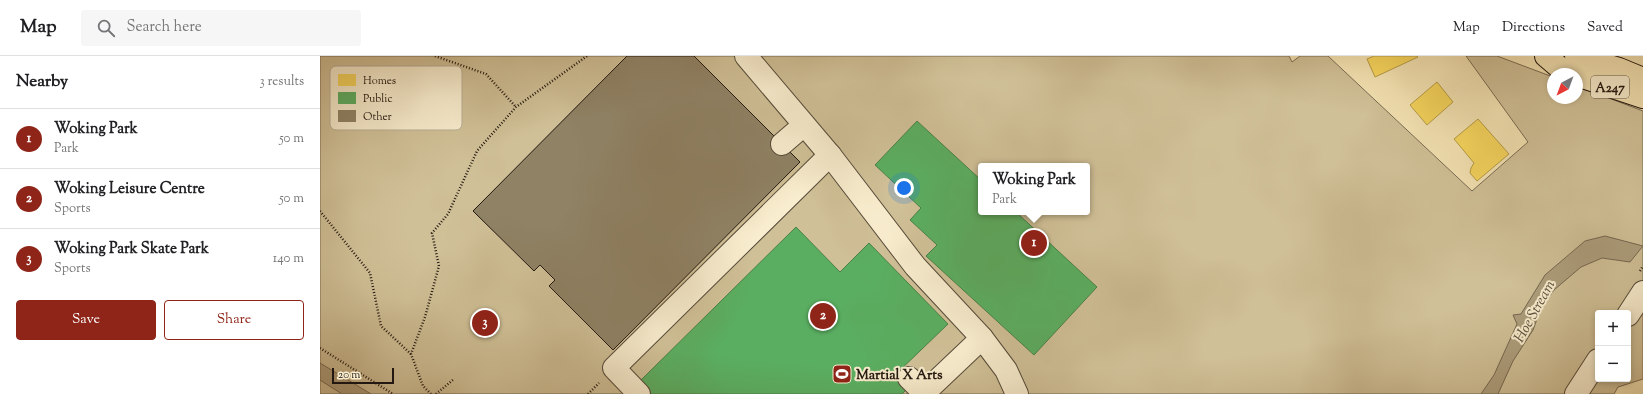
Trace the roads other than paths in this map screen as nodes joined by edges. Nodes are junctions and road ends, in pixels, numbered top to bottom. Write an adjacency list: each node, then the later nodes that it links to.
1 (746, 56): 8 (lane)
2 (1546, 56): 4 (main road, A247)
3 (1576, 56): 6 (main road, A247)
4 (1560, 68)
5 (1583, 76): 7 (main road, A247)
6 (1643, 79)
7 (1643, 97)
8 (804, 125): 9 (lane); 10 (lane)
9 (782, 144)
10 (830, 155): 13 (lane); 16 (lane)
11 (1642, 294): 12 (lane)
12 (1631, 310)
13 (982, 338): 15 (lane); 17 (lane)
14 (1595, 365): 18 (lane)
15 (919, 388)
16 (639, 394)
17 (1017, 394)
18 (1576, 394)

